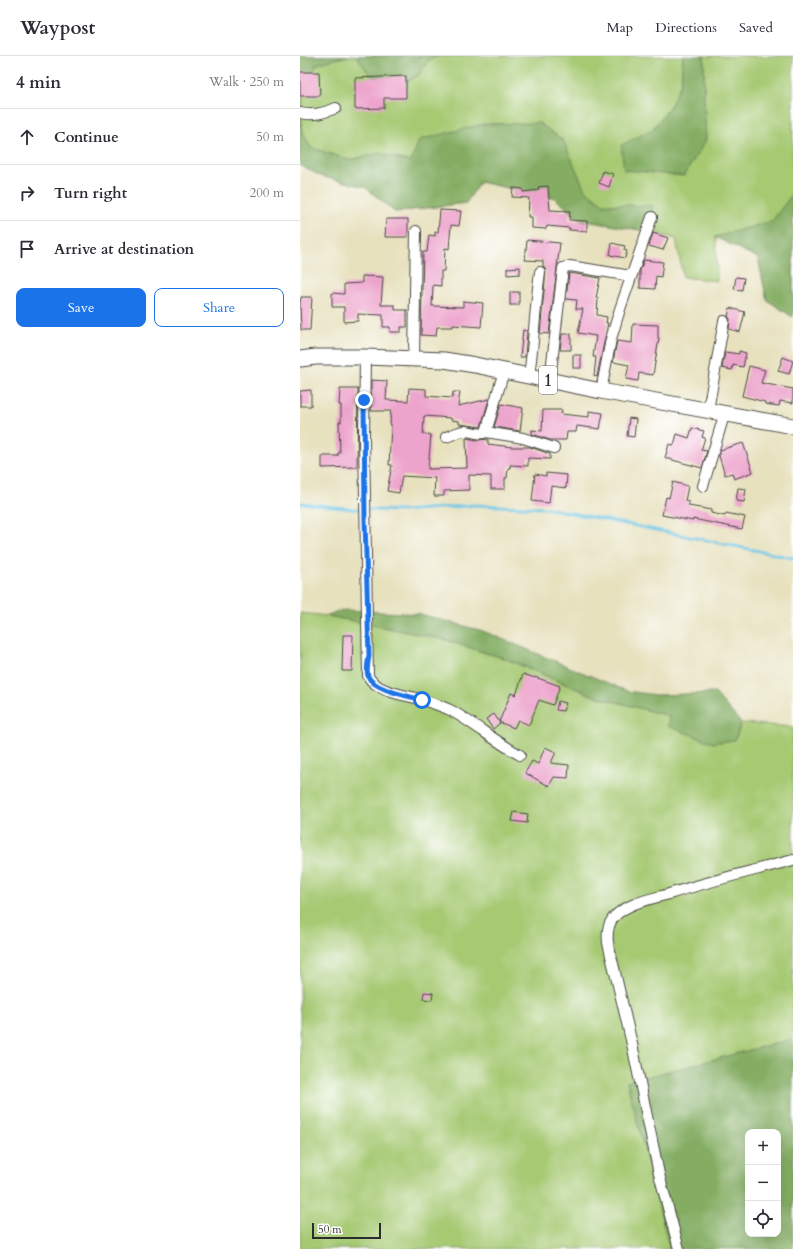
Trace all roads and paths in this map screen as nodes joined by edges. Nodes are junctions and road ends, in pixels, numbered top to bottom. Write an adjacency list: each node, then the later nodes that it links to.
1 (336, 108): 2 (street)
2 (300, 113)
3 (652, 218): 6 (street)
4 (416, 231): 10 (street)
5 (540, 272): 12 (street)
6 (631, 276): 13 (street); 14 (street)
7 (724, 321): 15 (street)
8 (365, 357): 9 (highway, 1); 10 (highway, 1); 22 (street)
9 (300, 359)
10 (414, 359): 11 (highway, 1)
11 (504, 371): 12 (highway, 1); 18 (street)
12 (529, 376): 13 (highway, 1)
13 (550, 380): 14 (highway, 1)
14 (601, 391): 15 (highway, 1)
15 (708, 410): 16 (highway, 1)
16 (725, 412): 17 (highway, 1); 21 (street)
17 (793, 426)
18 (486, 432): 19 (street); 20 (street)
19 (446, 437)
20 (554, 448)
21 (703, 486)
22 (520, 756)
23 (793, 860): 24 (street)
24 (679, 1249)

